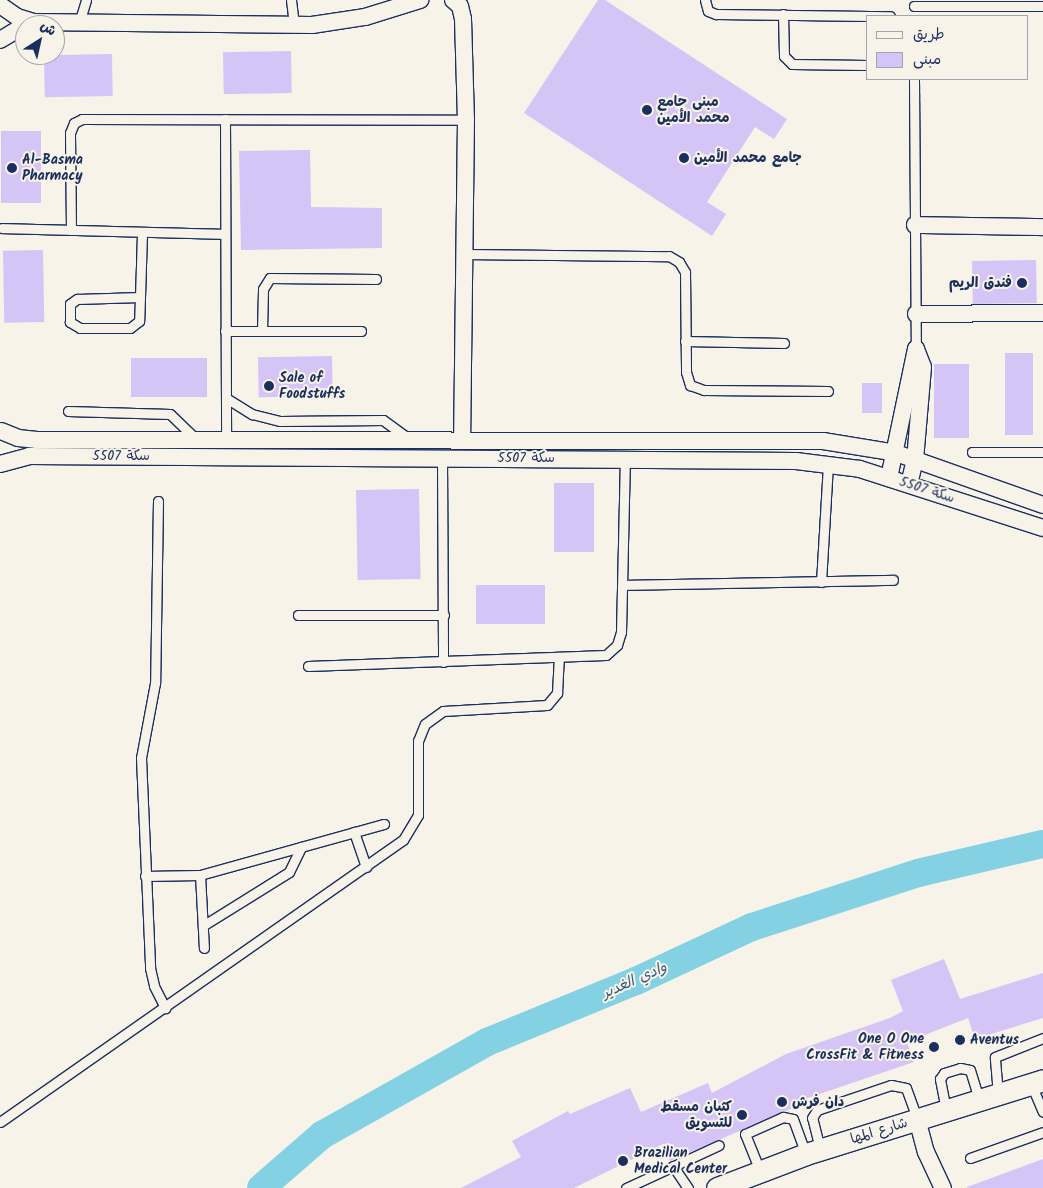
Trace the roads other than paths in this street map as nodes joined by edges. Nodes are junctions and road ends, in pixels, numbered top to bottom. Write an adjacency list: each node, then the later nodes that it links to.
1 (86, 0): 13 (lane)
2 (292, 0): 14 (lane)
3 (420, 0): 14 (street)
4 (453, 0): 20 (street)
5 (705, 0): 9 (lane)
6 (914, 3): 8 (lane)
7 (0, 5): 10 (street)
8 (1043, 6)
9 (783, 14): 11 (lane); 17 (lane)
10 (15, 16)
11 (866, 16)
12 (65, 23): 13 (street)
13 (79, 23): 14 (street)
14 (294, 25)
15 (15, 31): 16 (street)
16 (0, 40)
17 (866, 65)
18 (914, 80): 21 (lane)
19 (225, 119): 20 (lane); 24 (lane); 26 (lane)
20 (466, 120): 27 (street)
21 (915, 225): 22 (street); 31 (lane)
22 (1043, 227)
23 (2, 228): 24 (lane)
24 (71, 230): 25 (lane)
25 (142, 233): 26 (lane); 29 (lane)
26 (224, 234): 32 (lane)
27 (463, 254): 35 (lane); 44 (street)
28 (376, 279): 33 (lane)
29 (140, 298): 29 (lane)
30 (1043, 313): 31 (street)
31 (916, 314): 37 (lane)
32 (225, 331): 33 (lane); 39 (lane)
33 (262, 331): 34 (lane)
34 (361, 331)
35 (685, 341): 36 (lane); 38 (lane)
36 (784, 343)
37 (916, 349): 48 (street); 51 (street)
38 (828, 391)
39 (226, 398): 42 (lane); 45 (lane)
40 (68, 411): 43 (lane)
41 (0, 431): 43 (street, سكة 5507); 52 (street)
42 (226, 438): 43 (street, سكة 5507); 45 (street, سكة 5507)
43 (196, 439)
44 (462, 439): 45 (street, سكة 5507); 48 (street, سكة 5507)
45 (411, 440)
46 (972, 452): 47 (lane)
47 (1043, 452)
48 (896, 454): 51 (street, سكة 5507); 54 (street)
49 (442, 457): 50 (street, سكة 5507); 52 (street, سكة 5507); 63 (lane)
50 (625, 458): 53 (street, سكة 5507); 61 (lane)
51 (915, 460): 55 (street); 57 (street, سكة 5507)
52 (0, 464)
53 (828, 464): 54 (street, سكة 5507); 60 (lane)
54 (888, 478): 55 (street, سكة 5507)
55 (909, 484): 58 (street, سكة 5507)
56 (158, 500): 71 (lane)
57 (1043, 505)
58 (1043, 528)
59 (893, 580): 60 (lane)
60 (821, 582): 61 (lane)
61 (624, 585): 64 (lane)
62 (298, 615): 63 (lane)
63 (444, 615): 65 (lane)
64 (559, 659): 65 (lane); 70 (lane)
65 (443, 662): 66 (lane)
66 (308, 666)
67 (384, 824): 68 (lane)
68 (354, 832): 69 (lane); 70 (lane)
69 (301, 847): 72 (lane); 73 (lane)
70 (366, 867): 75 (lane)
71 (144, 876): 72 (lane); 75 (lane)
72 (200, 876): 73 (lane)
73 (204, 926): 74 (lane)
74 (204, 948)
75 (165, 1008): 82 (lane)
76 (1043, 1038): 78 (lane)
77 (1037, 1082): 78 (street, شارع المها); 80 (lane)
78 (989, 1097): 79 (street, شارع المها); 79 (lane)
79 (946, 1110): 81 (street, شارع المها)
80 (1043, 1112)
81 (917, 1119): 85 (street, شارع المها); 85 (lane); 92 (street)
82 (0, 1122)
83 (1043, 1132): 86 (lane)
84 (719, 1145): 87 (lane)
85 (813, 1152): 88 (street, شارع المها); 88 (lane)
86 (970, 1158)
87 (673, 1166): 89 (lane); 90 (lane)
88 (755, 1178): 91 (street, شارع المها)
89 (626, 1188)
90 (688, 1188)
91 (717, 1188)
92 (943, 1188)

